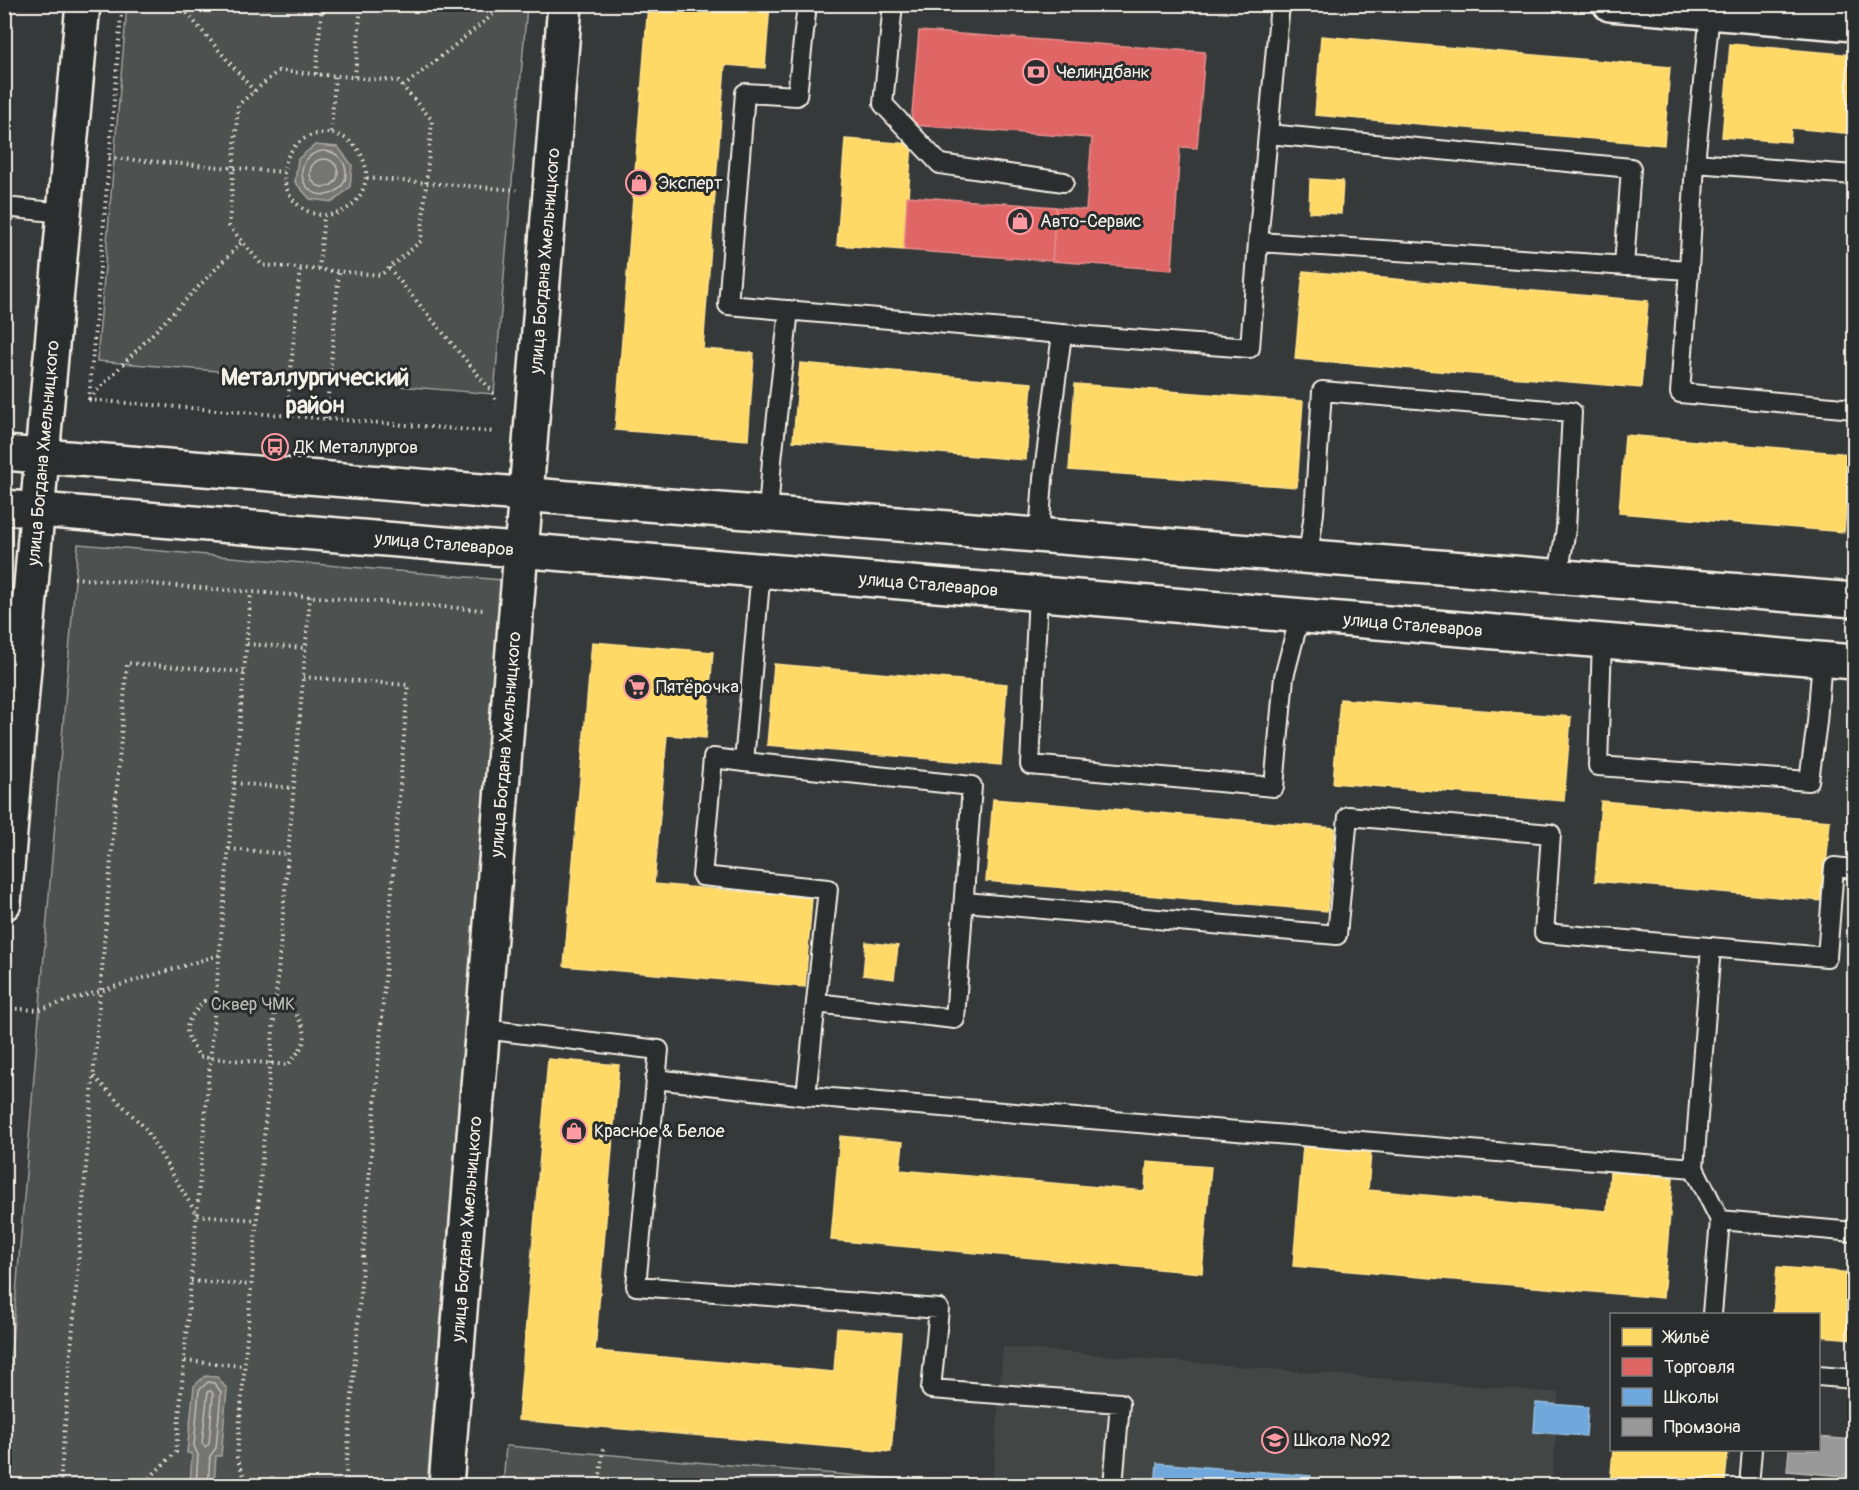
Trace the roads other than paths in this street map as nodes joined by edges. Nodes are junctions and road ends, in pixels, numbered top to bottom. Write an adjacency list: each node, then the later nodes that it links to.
1 (83, 4): 14 (main road, улица Богдана Хмельницкого)
2 (565, 4): 23 (main road, улица Богдана Хмельницкого)
3 (807, 4): 18 (lane)
4 (893, 4): 12 (lane)
5 (1280, 4): 9 (lane)
6 (1610, 4): 7 (main road)
7 (1724, 10): 8 (main road); 10 (lane)
8 (1854, 24)
9 (1268, 134): 15 (lane); 16 (lane)
10 (1695, 163): 11 (lane); 17 (lane)
11 (1854, 175)
12 (1064, 182)
13 (4, 207): 14 (lane)
14 (64, 213): 22 (main road, улица Богдана Хмельницкого)
15 (1258, 242): 16 (lane); 19 (lane)
16 (1624, 266): 17 (lane)
17 (1689, 270): 20 (lane)
18 (789, 310): 19 (lane); 26 (lane)
19 (1062, 334): 27 (lane)
20 (1854, 408)
21 (4, 453): 22 (main road)
22 (42, 456): 23 (main road); 25 (main road, улица Богдана Хмельницкого)
23 (526, 494): 26 (main road); 28 (main road, улица Богдана Хмельницкого)
24 (4, 507): 25 (main road, улица Сталеваров)
25 (37, 509): 28 (main road, улица Сталеваров); 41 (main road, улица Богдана Хмельницкого)
26 (768, 514): 27 (main road)
27 (1039, 535): 29 (main road)
28 (521, 550): 30 (main road, улица Сталеваров); 44 (main road, улица Богдана Хмельницкого)
29 (1308, 556): 31 (main road); 31 (lane)
30 (761, 570): 32 (main road, улица Сталеваров); 38 (lane)
31 (1558, 576): 33 (main road)
32 (1038, 593): 34 (main road, улица Сталеваров); 34 (lane)
33 (1854, 600)
34 (1300, 615): 35 (main road, улица Сталеваров)
35 (1602, 640): 36 (main road, улица Сталеваров); 36 (lane)
36 (1822, 659): 37 (main road, улица Сталеваров)
37 (1854, 662)
38 (744, 762): 40 (lane); 43 (lane)
39 (1854, 869): 42 (lane)
40 (965, 902): 42 (lane); 43 (lane)
41 (4, 903)
42 (1711, 946): 47 (lane)
43 (816, 1003): 46 (lane)
44 (483, 1029): 45 (lane); 54 (main road, улица Богдана Хмельницкого)
45 (655, 1079): 46 (lane); 55 (lane)
46 (806, 1096): 47 (lane)
47 (1694, 1168): 48 (lane)
48 (1720, 1220): 49 (lane); 50 (lane)
49 (1854, 1232)
50 (1712, 1313)
51 (1820, 1376): 52 (lane)
52 (1854, 1379)
53 (1752, 1451): 56 (lane)
54 (446, 1485)
55 (1113, 1485)
56 (1749, 1485)

